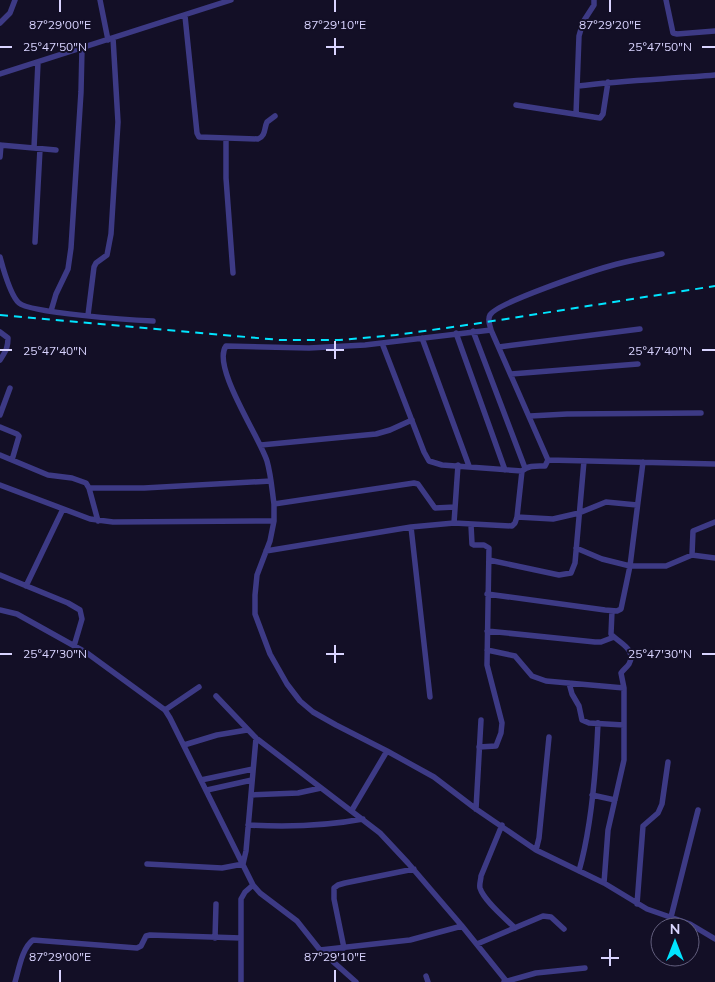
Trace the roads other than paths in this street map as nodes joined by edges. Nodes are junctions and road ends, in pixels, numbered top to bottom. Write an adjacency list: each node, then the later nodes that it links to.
1 (15, 0): 7 (street)
2 (100, 0): 9 (street)
3 (231, 0): 6 (street)
4 (594, 0): 15 (street)
5 (666, 0): 8 (street)
6 (185, 16): 9 (street); 19 (street)
7 (0, 22)
8 (715, 31)
9 (111, 39): 10 (street); 29 (street)
10 (82, 48): 11 (street); 28 (street)
11 (38, 62): 12 (street); 21 (street)
12 (0, 74)
13 (715, 75): 14 (street)
14 (608, 82): 15 (street); 17 (street)
15 (578, 86): 17 (street)
16 (516, 105): 17 (street)
17 (576, 114)
18 (275, 116): 19 (street)
19 (226, 138): 27 (street)
20 (0, 145): 21 (street); 23 (street)
21 (37, 148): 22 (street); 24 (street)
22 (56, 150)
23 (0, 157)
24 (35, 242)
25 (662, 254): 32 (street)
26 (0, 256): 28 (street)
27 (233, 273)
28 (52, 311): 29 (street)
29 (88, 315): 30 (street)
30 (153, 321)
31 (640, 329): 38 (street)
32 (491, 330): 33 (street); 38 (street)
33 (473, 331): 35 (street); 57 (street)
34 (0, 332): 39 (street)
35 (456, 333): 36 (street); 58 (street)
36 (422, 338): 37 (street); 56 (street)
37 (382, 344): 46 (street); 48 (street)
38 (499, 347): 41 (street)
39 (0, 360)
40 (638, 364): 41 (street)
41 (511, 374): 45 (street)
42 (10, 388): 44 (street)
43 (701, 413): 45 (street)
44 (0, 415)
45 (530, 416): 51 (street)
46 (412, 420): 48 (street); 55 (street)
47 (0, 427): 50 (street)
48 (261, 445): 59 (street)
49 (0, 455): 50 (street)
50 (12, 460): 61 (street)
51 (548, 460): 52 (street); 57 (street)
52 (584, 461): 53 (street); 66 (street)
53 (642, 462): 54 (street); 63 (street)
54 (715, 464)
55 (458, 465): 56 (street); 64 (street)
56 (469, 466): 58 (street)
57 (524, 469): 58 (street); 67 (street)
58 (505, 470)
59 (271, 481): 61 (street); 62 (street)
60 (0, 485): 65 (street)
61 (89, 488): 68 (street)
62 (274, 504): 64 (street); 69 (street)
63 (637, 505): 66 (street); 79 (street)
64 (455, 507): 71 (street)
65 (63, 509): 68 (street); 81 (street)
66 (579, 513): 67 (street); 74 (street)
67 (517, 517): 72 (street)
68 (98, 521): 69 (street)
69 (274, 521): 75 (street)
70 (715, 522): 76 (street)
71 (454, 523): 72 (street); 73 (street)
72 (471, 524): 78 (street)
73 (411, 527): 75 (street); 93 (street)
74 (576, 548): 78 (street); 79 (street)
75 (266, 551): 103 (street)
76 (692, 555): 77 (street); 79 (street)
77 (715, 558)
78 (488, 560): 82 (street)
79 (630, 566): 84 (street)
80 (0, 575): 81 (street)
81 (26, 586): 87 (street)
82 (487, 594): 84 (street); 85 (street)
83 (0, 610): 87 (street)
84 (612, 611): 86 (street)
85 (487, 631): 86 (street); 88 (street)
86 (614, 637): 91 (street)
87 (74, 646): 94 (street)
88 (487, 650): 89 (street); 102 (street)
89 (569, 683): 91 (street); 96 (street)
90 (199, 686): 94 (street)
91 (624, 688): 97 (street)
92 (216, 696): 98 (street)
93 (430, 697)
94 (164, 710): 101 (street)
95 (482, 720): 102 (street)
96 (598, 723): 97 (street); 111 (street)
97 (624, 725): 112 (street)
98 (248, 730): 100 (street); 101 (street)
99 (549, 737): 119 (street)
100 (256, 738): 105 (street); 108 (street)
101 (184, 745): 106 (street)
102 (479, 747): 113 (street)
103 (387, 751): 113 (street); 114 (street)
104 (668, 762): 127 (street)
105 (253, 769): 106 (street); 107 (street)
106 (201, 780): 109 (street)
107 (252, 780): 109 (street); 110 (street)
108 (321, 788): 110 (street); 114 (street)
109 (207, 790): 121 (street)
110 (251, 795): 117 (street)
111 (592, 795): 112 (street); 123 (street)
112 (615, 800): 124 (street)
113 (476, 809): 118 (street)
114 (352, 810): 116 (street)
115 (698, 810): 128 (street)
116 (362, 819): 117 (street); 122 (street)
117 (248, 825): 121 (street)
118 (502, 825): 119 (street); 130 (street)
119 (536, 850): 123 (street)
120 (148, 864): 121 (street)
121 (243, 864): 125 (street)
122 (414, 869): 129 (street); 137 (street)
123 (579, 871): 124 (street)
124 (604, 883): 127 (street)
125 (253, 885): 134 (street); 138 (street)
126 (216, 904): 133 (street)
127 (637, 904): 128 (street)
128 (671, 917)
129 (462, 926): 136 (street); 137 (street)
130 (515, 928): 132 (street); 136 (street)
131 (700, 929): 135 (street)
132 (564, 930)
133 (215, 938): 134 (street); 140 (street)
134 (240, 938): 141 (street)
135 (715, 939)
136 (477, 944): 143 (street)
137 (344, 948): 138 (street)
138 (320, 950): 142 (street)
139 (585, 968): 143 (street)
140 (15, 982)
141 (241, 982)
142 (356, 982)
143 (506, 982)

